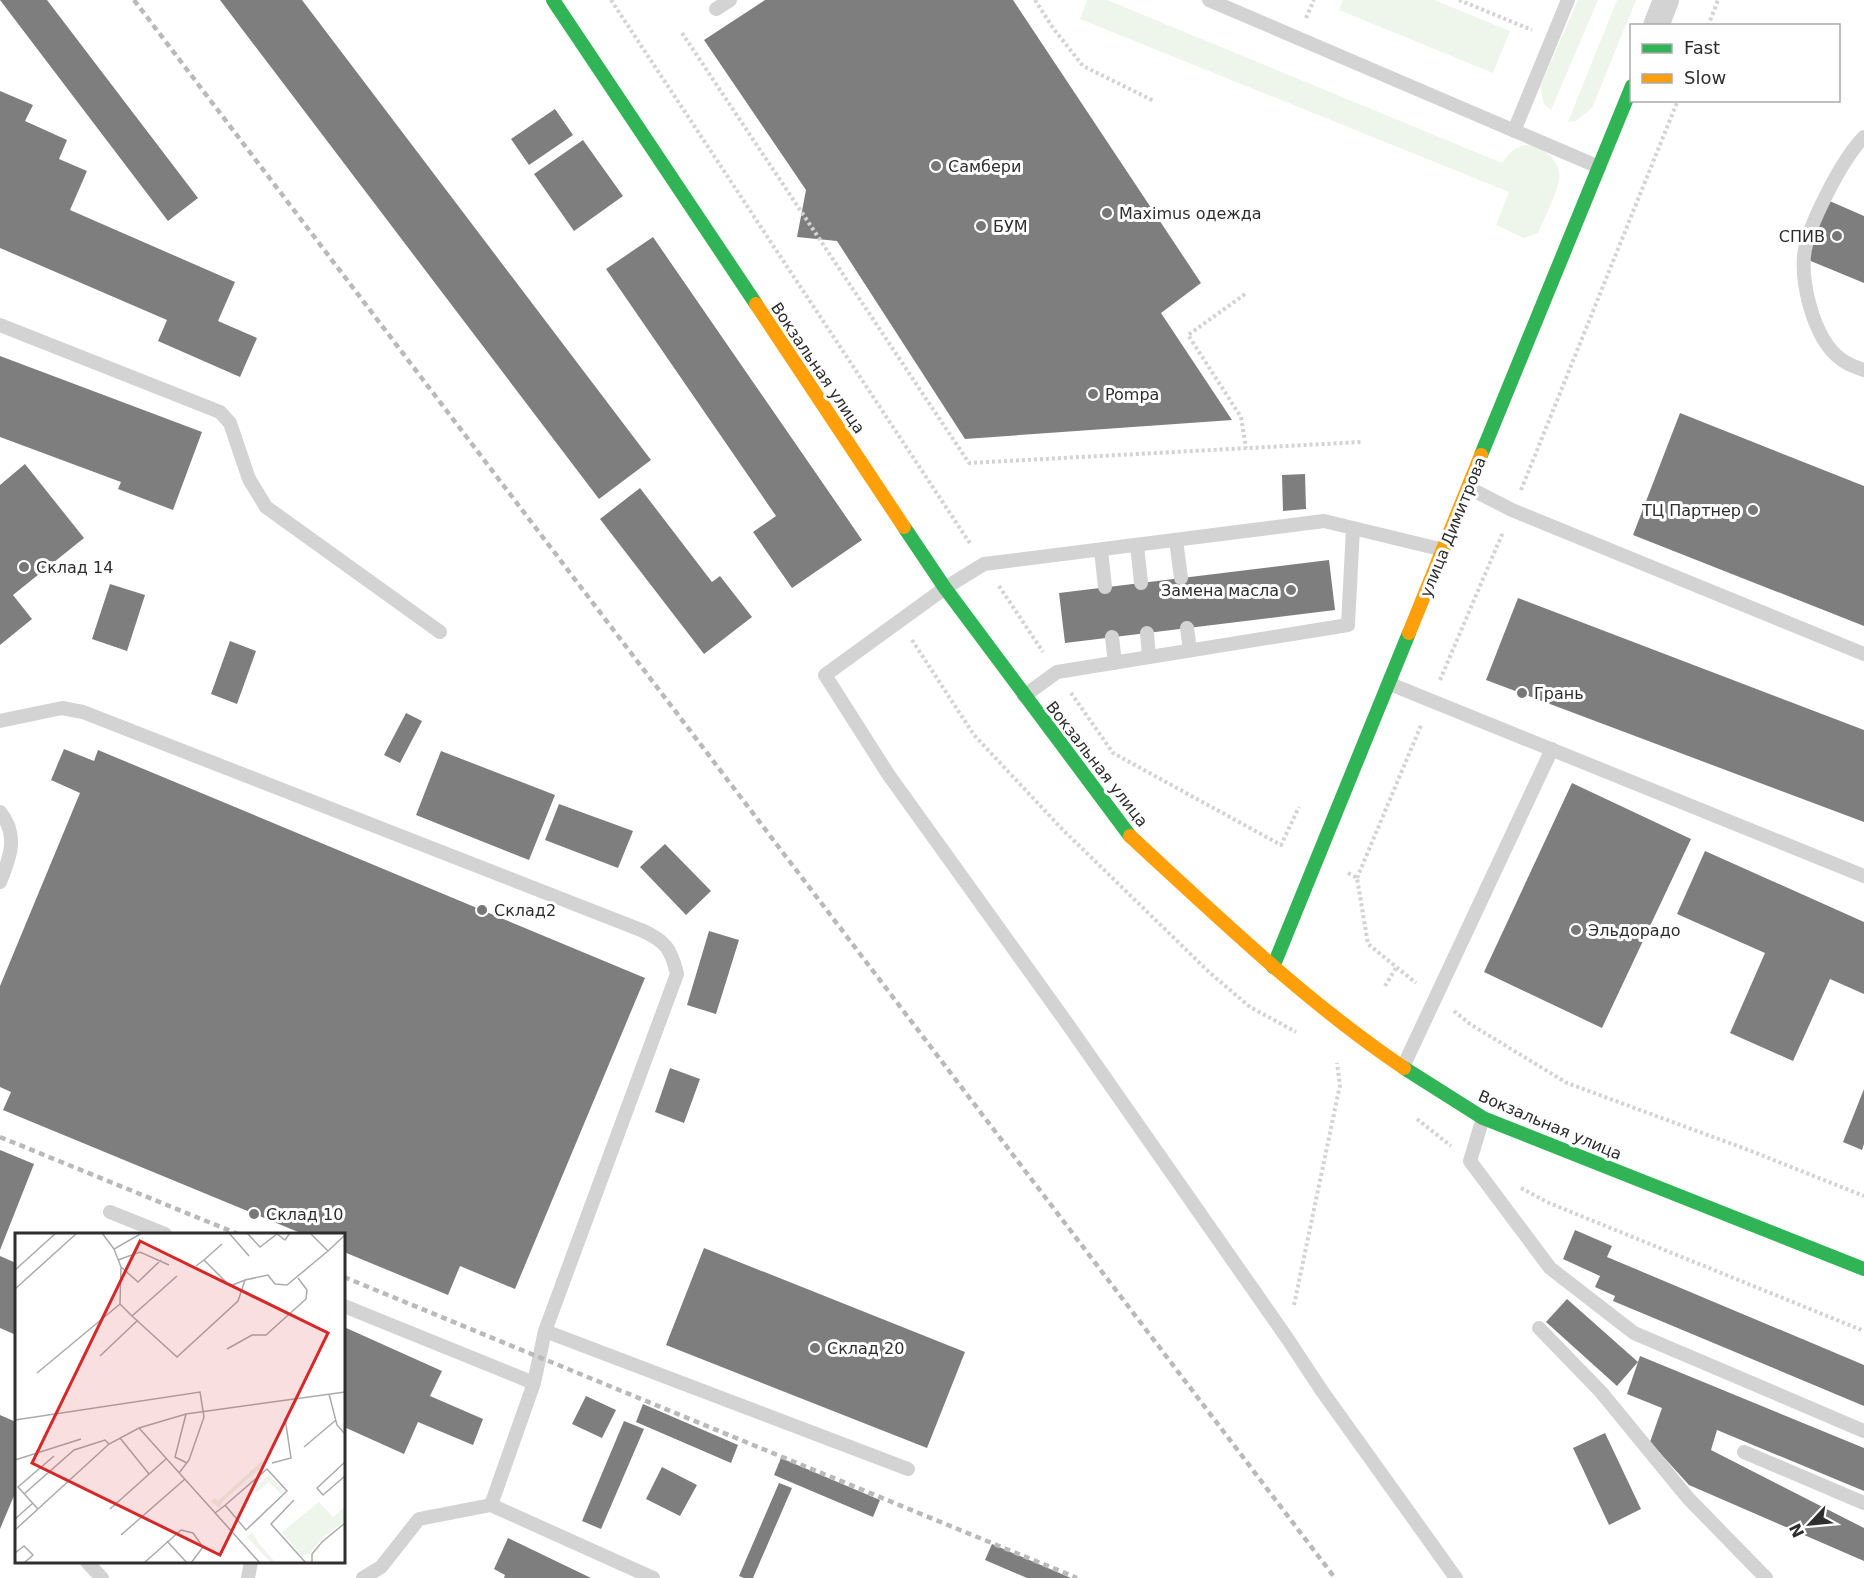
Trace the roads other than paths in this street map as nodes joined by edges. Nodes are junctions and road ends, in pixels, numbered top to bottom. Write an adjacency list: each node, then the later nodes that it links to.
1 (553, 0): 23 (street, Вокзальная улица)
2 (730, 0): 6 (lane)
3 (1209, 0): 9 (lane)
4 (1568, 0): 9 (lane)
5 (1666, 0): 7 (street)
6 (716, 9)
7 (1657, 24)
8 (1630, 91): 11 (street, улица Димитрова)
9 (1514, 131): 11 (lane)
10 (1864, 137): 13 (lane)
11 (1599, 167): 14 (street, улица Димитрова)
12 (0, 324): 25 (lane)
13 (1864, 370)
14 (1469, 488): 19 (street, улица Димитрова); 29 (lane)
15 (1353, 528): 16 (lane); 19 (lane); 28 (lane)
16 (1176, 540): 17 (lane); 20 (lane)
17 (1137, 545): 18 (lane); 21 (lane)
18 (1101, 550): 22 (lane); 23 (lane)
19 (1444, 550): 32 (street, улица Димитрова)
20 (1181, 578)
21 (1141, 583)
22 (1105, 587)
23 (945, 588): 33 (street, Вокзальная улица); 60 (lane)
24 (1187, 628): 28 (lane)
25 (440, 632)
26 (1147, 633): 30 (lane)
27 (1112, 637): 31 (lane)
28 (1190, 651): 30 (lane)
29 (1864, 654)
30 (1149, 657): 31 (lane)
31 (1115, 663): 33 (lane)
32 (1390, 684): 35 (lane); 39 (street, улица Димитрова)
33 (1024, 696): 39 (street, Вокзальная улица)
34 (0, 721): 47 (lane)
35 (1552, 749): 37 (lane); 40 (lane)
36 (0, 812): 38 (lane)
37 (1864, 876)
38 (0, 882)
39 (1273, 967): 40 (street, Вокзальная улица)
40 (1403, 1067): 41 (street, Вокзальная улица)
41 (1483, 1118): 44 (street, Вокзальная улица); 49 (lane)
42 (110, 1212): 43 (lane)
43 (162, 1233)
44 (1864, 1269)
45 (345, 1306): 48 (lane)
46 (1539, 1328): 61 (lane)
47 (545, 1331): 48 (lane); 51 (lane)
48 (534, 1383): 53 (lane)
49 (1864, 1431)
50 (1744, 1452): 52 (lane)
51 (908, 1469)
52 (1864, 1503)
53 (491, 1504): 58 (lane); 59 (lane)
54 (88, 1563): 56 (lane)
55 (251, 1563): 57 (lane)
56 (102, 1578)
57 (248, 1578)
58 (363, 1578)
59 (653, 1578)
60 (1456, 1578)
61 (1766, 1578)

